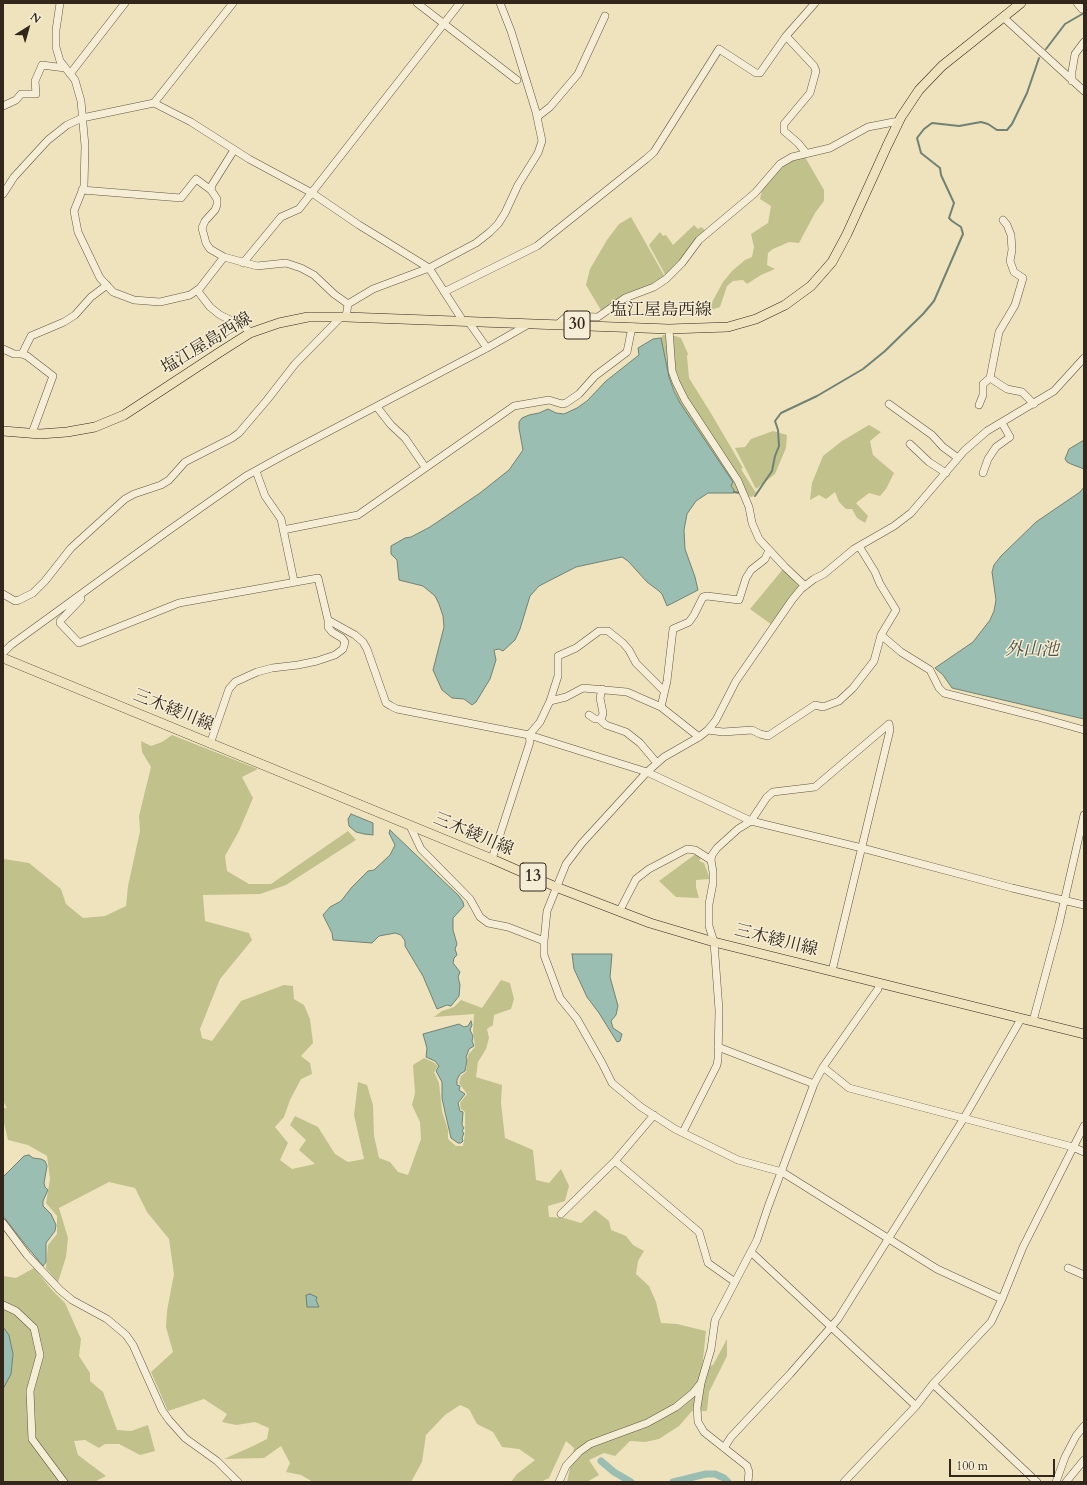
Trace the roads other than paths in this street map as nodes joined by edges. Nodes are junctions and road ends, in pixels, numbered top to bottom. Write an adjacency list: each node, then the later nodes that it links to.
1 (60, 3): 16 (street)
2 (125, 3): 17 (street)
3 (233, 3): 21 (street)
4 (417, 3): 13 (street)
5 (460, 3): 13 (street)
6 (500, 3): 23 (street)
7 (815, 3): 14 (street)
8 (1021, 3): 12 (main road, 塩江屋島西線 / 30)
9 (1077, 3): 10 (street)
10 (1082, 9)
11 (605, 16): 23 (street)
12 (1003, 17): 19 (street); 25 (main road, 塩江屋島西線 / 30)
13 (443, 23): 18 (street); 30 (street)
14 (786, 36): 27 (street); 38 (street)
15 (1084, 42): 19 (street)
16 (65, 68): 17 (street); 22 (street)
17 (70, 74): 24 (street)
18 (517, 80)
19 (1072, 81): 20 (street)
20 (1084, 91)
21 (154, 103): 24 (street); 26 (street)
22 (3, 106)
23 (538, 117): 35 (street)
24 (82, 118): 28 (street); 31 (street)
25 (899, 121): 27 (street); 45 (main road, 塩江屋島西線 / 30)
26 (234, 150): 29 (street); 30 (street)
27 (806, 153): 43 (street)
28 (82, 190): 29 (street); 36 (street)
29 (212, 190): 33 (street)
30 (312, 193): 34 (street); 35 (street)
31 (3, 194)
32 (1003, 220): 51 (street)
33 (224, 257): 34 (street); 37 (street)
34 (243, 263): 39 (street)
35 (429, 268): 38 (street); 39 (street)
36 (107, 285): 37 (street); 49 (street)
37 (197, 290): 46 (street)
38 (444, 292): 41 (street)
39 (348, 304): 40 (street)
40 (344, 317): 41 (main road, 塩江屋島西線 / 30); 46 (main road, 塩江屋島西線 / 30); 70 (street)
41 (465, 321): 42 (main road, 塩江屋島西線 / 30); 47 (street)
42 (529, 324): 43 (main road, 塩江屋島西線 / 30); 47 (street)
43 (557, 325): 44 (main road, 塩江屋島西線 / 30)
44 (632, 327): 45 (main road, 塩江屋島西線 / 30); 61 (street)
45 (669, 328): 67 (street)
46 (250, 334): 58 (main road, 塩江屋島西線 / 30)
47 (487, 348): 55 (street)
48 (3, 349): 49 (street)
49 (22, 354): 58 (street)
50 (1084, 358): 53 (street)
51 (990, 378): 53 (street); 54 (street)
52 (889, 404): 60 (street)
53 (1034, 404): 56 (street)
54 (979, 405)
55 (377, 407): 61 (street); 62 (street)
56 (1002, 423): 60 (street); 63 (street)
57 (3, 431): 58 (main road, 塩江屋島西線 / 30)
58 (32, 433)
59 (910, 444): 64 (street)
60 (958, 458): 64 (street)
61 (425, 467): 65 (street)
62 (256, 471): 65 (street); 71 (street)
63 (983, 473)
64 (946, 474): 66 (street)
65 (284, 530): 68 (street)
66 (859, 546): 69 (street); 73 (street)
67 (769, 550): 69 (street); 77 (street)
68 (294, 582): 71 (street); 72 (street)
69 (805, 586): 82 (street)
70 (3, 594)
71 (79, 596): 74 (street)
72 (328, 620): 84 (street); 86 (street)
73 (882, 636): 82 (street); 83 (street)
74 (3, 653)
75 (3, 658): 86 (main road, 三木綾川線 / 13)
76 (602, 689): 78 (street); 79 (street); 81 (street)
77 (664, 691): 78 (street); 79 (street)
78 (550, 701): 84 (street)
79 (661, 707): 85 (street)
80 (590, 716): 81 (street)
81 (599, 720): 87 (street)
82 (708, 730): 85 (street)
83 (1084, 730)
84 (529, 735): 88 (street); 93 (street)
85 (700, 736): 87 (street)
86 (210, 744): 91 (main road, 三木綾川線 / 13)
87 (657, 763): 88 (street)
88 (647, 772): 90 (street); 95 (street)
89 (1084, 815): 96 (street)
90 (751, 821): 92 (street); 92 (street); 94 (street)
91 (410, 826): 93 (main road, 三木綾川線 / 13); 99 (street)
92 (862, 848): 96 (street); 101 (street)
93 (492, 859): 95 (main road, 三木綾川線 / 13)
94 (711, 860): 98 (street); 100 (street)
95 (556, 887): 98 (main road, 三木綾川線 / 13); 99 (street)
96 (1064, 901): 97 (street); 104 (street)
97 (1084, 905)
98 (619, 912): 100 (main road, 三木綾川線 / 13)
99 (544, 941): 109 (street)
100 (714, 942): 101 (main road, 三木綾川線 / 13); 106 (street)
101 (832, 971): 102 (main road, 三木綾川線 / 13)
102 (879, 984): 103 (main road, 三木綾川線 / 13); 107 (street)
103 (1022, 1019): 104 (main road, 三木綾川線 / 13); 110 (street)
104 (1033, 1021): 105 (main road, 三木綾川線 / 13)
105 (1084, 1034)
106 (718, 1047): 108 (street); 112 (street)
107 (823, 1067): 108 (street); 110 (street)
108 (814, 1084): 116 (street)
109 (654, 1115): 112 (street); 115 (street)
110 (964, 1118): 113 (street); 119 (street)
111 (1084, 1126): 113 (street)
112 (683, 1132): 116 (street)
113 (1073, 1147): 114 (street); 124 (street)
114 (1084, 1152)
115 (615, 1161): 117 (street); 123 (street)
116 (782, 1172): 119 (street); 120 (street)
117 (560, 1214)
118 (3, 1223): 134 (street)
119 (889, 1238): 124 (street); 126 (street)
120 (751, 1252): 123 (street); 126 (street)
121 (1068, 1268): 122 (street)
122 (1084, 1275)
123 (735, 1282): 127 (street)
124 (1002, 1299): 128 (street)
125 (3, 1304): 133 (street)
126 (832, 1328): 129 (street); 131 (street)
127 (701, 1383): 131 (street); 135 (street)
128 (933, 1384): 129 (street); 138 (street)
129 (916, 1406): 137 (street)
130 (1084, 1426): 139 (street)
131 (724, 1448): 136 (street)
132 (1084, 1460): 140 (street)
133 (64, 1482)
134 (238, 1482)
135 (559, 1482)
136 (748, 1482)
137 (844, 1482)
138 (1037, 1482)
139 (1056, 1482)
140 (1066, 1482)

